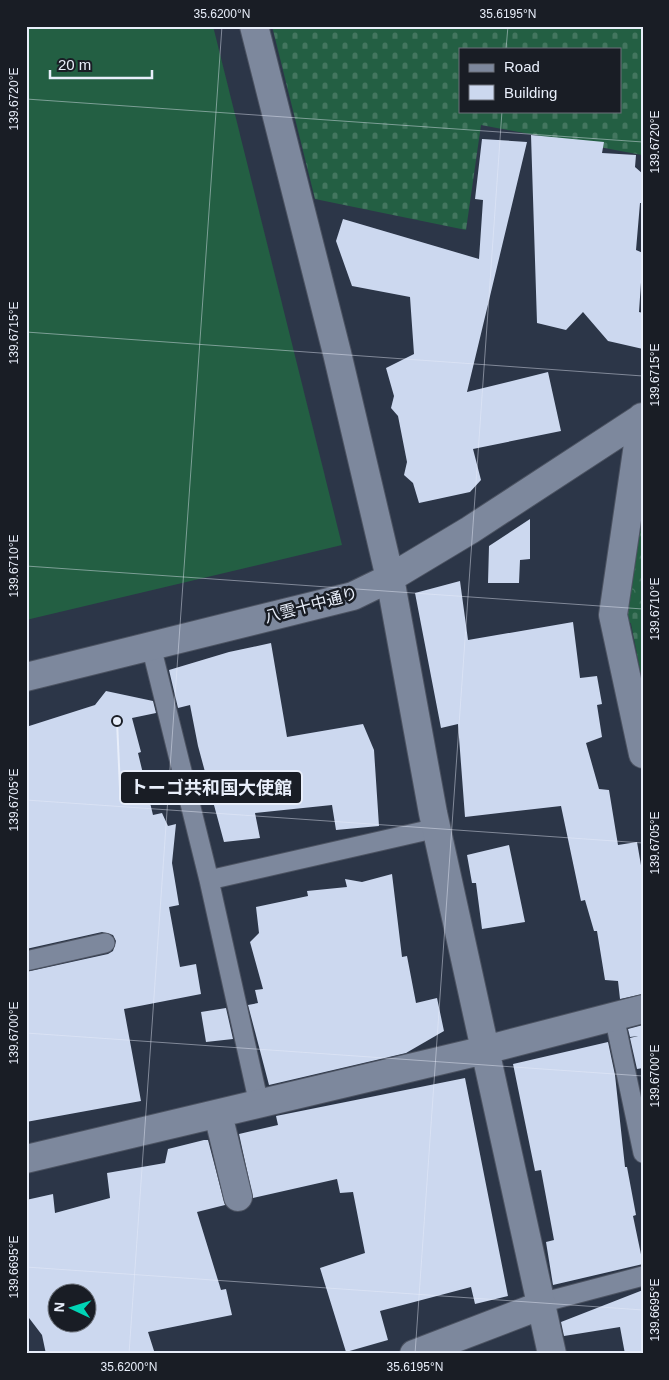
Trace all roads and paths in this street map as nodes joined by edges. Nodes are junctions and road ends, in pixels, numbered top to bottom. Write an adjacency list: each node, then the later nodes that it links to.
1 (254, 26): 3 (street)
2 (642, 417): 3 (street, 八雲十中通り); 6 (street)
3 (390, 578): 4 (street, 八雲十中通り); 7 (street)
4 (151, 646): 5 (street, 八雲十中通り); 8 (lane)
5 (26, 677)
6 (643, 754)
7 (437, 828): 8 (lane); 13 (street)
8 (210, 880): 14 (lane)
9 (105, 943): 10 (lane)
10 (26, 961)
11 (643, 1009): 12 (street)
12 (614, 1016): 13 (street); 16 (lane)
13 (485, 1050): 14 (street); 20 (street)
14 (259, 1104): 15 (street)
15 (218, 1114): 17 (street); 18 (street)
16 (643, 1153)
17 (26, 1160)
18 (238, 1197)
19 (643, 1276): 20 (lane)
20 (542, 1305): 21 (street); 22 (street)
21 (414, 1354)
22 (552, 1354)

